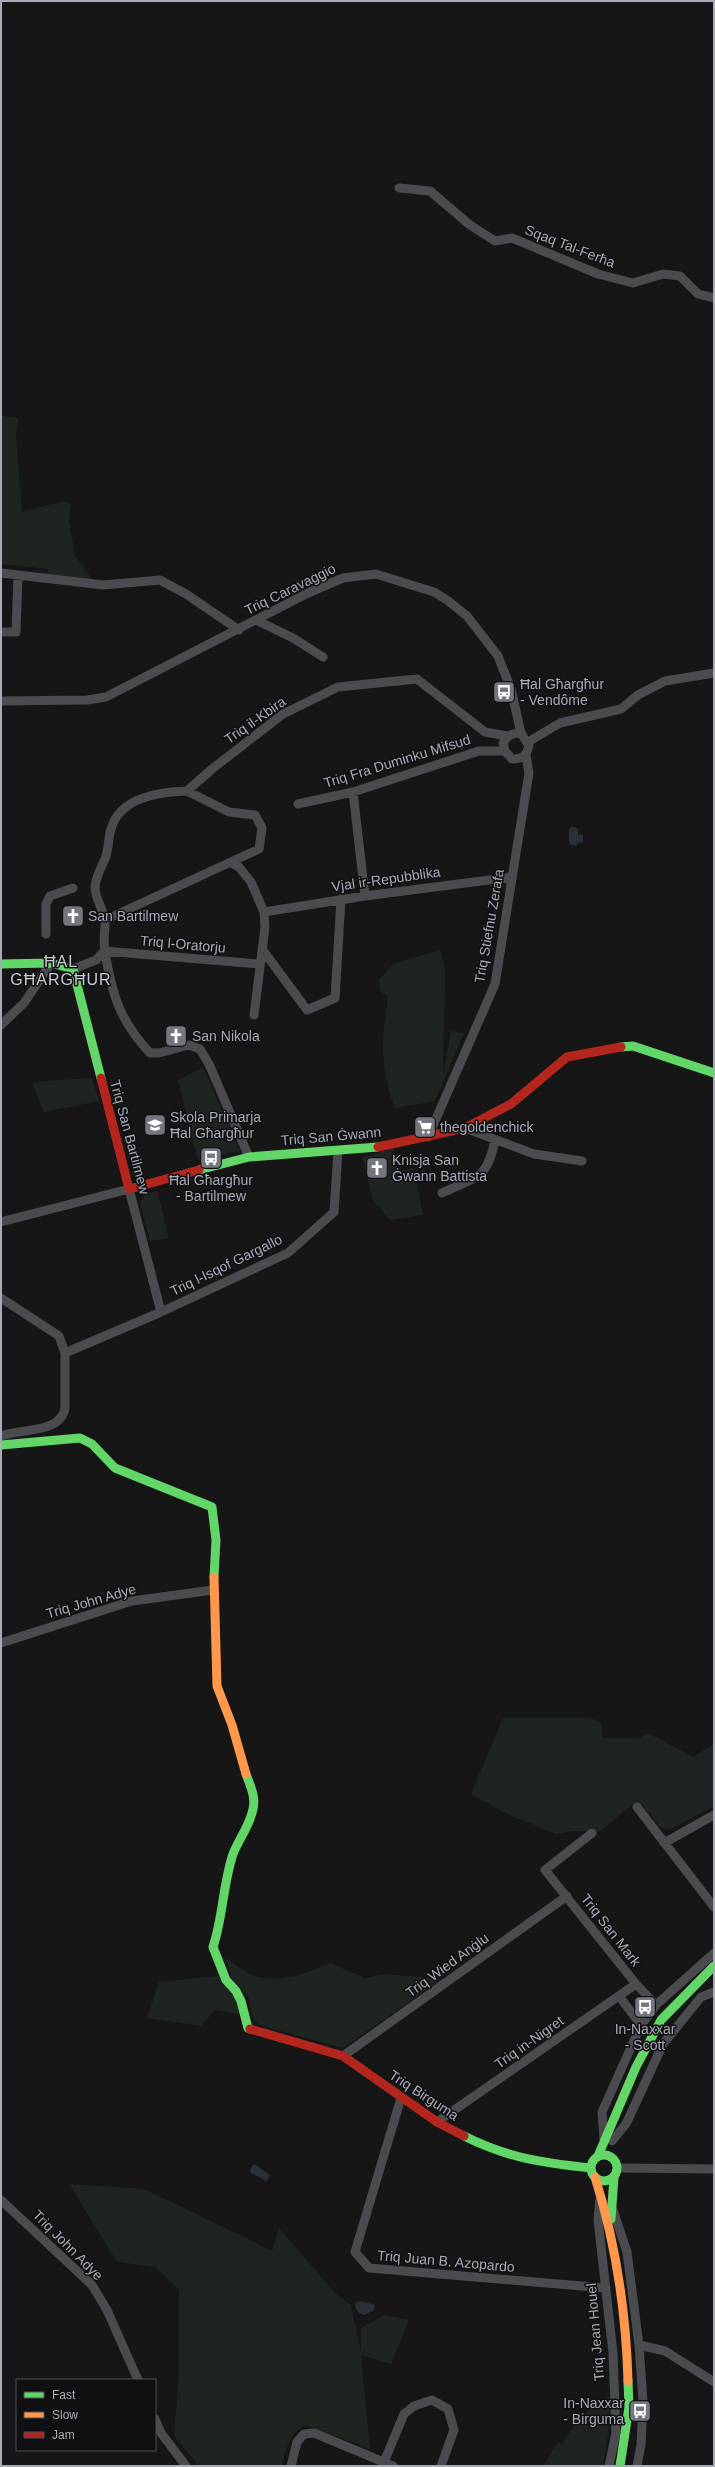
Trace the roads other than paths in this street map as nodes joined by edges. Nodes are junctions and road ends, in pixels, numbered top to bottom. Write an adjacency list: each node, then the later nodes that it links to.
1 (399, 188): 2 (street, Sqaq Tal-Ferħa)
2 (714, 298)
3 (1, 574): 4 (street)
4 (18, 576): 6 (street); 7 (street)
5 (258, 621): 6 (street, Triq Caravaggio); 8 (street); 11 (street, Triq Caravaggio)
6 (239, 630): 10 (street, Triq Caravaggio)
7 (1, 632)
8 (323, 657)
9 (714, 673): 13 (street)
10 (1, 701)
11 (521, 733): 12 (street); 13 (street)
12 (507, 736): 14 (street); 16 (street, Triq il-Kbira)
13 (528, 742): 15 (street)
14 (505, 751): 15 (street); 17 (street, Triq Fra Duminku Mifsud)
15 (526, 755): 20 (street, Triq Stiefnu Zerafa)
16 (187, 791): 19 (street); 25 (street)
17 (353, 792): 18 (street, Triq Fra Duminku Mifsud); 22 (street)
18 (298, 804)
19 (232, 864): 24 (street); 25 (street)
20 (512, 877): 22 (street, Vjal ir-Repubblika); 37 (street, Triq Stiefnu Zerafa)
21 (73, 888): 26 (street)
22 (365, 896): 23 (street, Vjal ir-Repubblika)
23 (341, 899): 24 (street, Vjal ir-Repubblika); 27 (street)
24 (264, 912): 27 (street)
25 (105, 920): 28 (street)
26 (46, 934)
27 (262, 949): 31 (street)
28 (104, 951): 31 (street, Triq l-Oratorju); 32 (street); 40 (street)
29 (51, 963): 30 (street); 32 (street); 34 (street)
30 (1, 964)
31 (260, 964): 33 (street)
32 (73, 969): 42 (street, Triq San Bartilmew)
33 (254, 1015)
34 (1, 1025)
35 (714, 1072): 36 (street, Triq San Ġwann)
36 (465, 1128): 37 (street, Triq San Ġwann); 38 (street)
37 (428, 1137): 39 (street, Triq San Ġwann)
38 (495, 1140): 41 (street); 43 (street)
39 (338, 1151): 40 (street, Triq San Ġwann); 46 (street, Triq l-Isqof Gargallo)
40 (249, 1157): 42 (street, Triq San Ġwann)
41 (582, 1161)
42 (129, 1189): 44 (street, Triq San Ġwann); 46 (street, Triq San Bartilmew)
43 (442, 1193)
44 (1, 1222)
45 (1, 1298): 47 (street)
46 (161, 1312): 47 (street, Triq l-Isqof Gargallo)
47 (65, 1353): 48 (street)
48 (1, 1436)
49 (1, 1445): 50 (street)
50 (214, 1590): 51 (street, Triq John Adye); 65 (street, Triq Birguma)
51 (1, 1643)
52 (637, 1807): 55 (street)
53 (714, 1815): 55 (street)
54 (592, 1833): 56 (street, Triq San Mark)
55 (664, 1843): 57 (street)
56 (567, 1896): 60 (street, Triq San Mark); 65 (street, Triq Wied Anġlu)
57 (714, 1907)
58 (714, 1953): 63 (street)
59 (714, 1966): 68 (street)
60 (636, 1984): 62 (street, Triq in-Nigret); 63 (street, Triq San Mark)
61 (714, 1992): 68 (street)
62 (619, 1996): 64 (street); 67 (street, Triq in-Nigret)
63 (656, 2005): 64 (street)
64 (641, 2025): 68 (street)
65 (343, 2056): 66 (street, Triq Birguma)
66 (401, 2098): 67 (street, Triq Birguma); 78 (street, Triq Juan B. Azopardo)
67 (437, 2122): 72 (street, Triq Birguma)
68 (608, 2140): 69 (street); 70 (street)
69 (598, 2156): 70 (street); 72 (street)
70 (614, 2158): 73 (street)
71 (714, 2169): 73 (street)
72 (593, 2172): 73 (street); 74 (street, Triq Jean Houel)
73 (616, 2172): 76 (street, Triq Jean Houel)
74 (601, 2196): 77 (street, Triq Jean Houel); 78 (street, Triq Jean Houel)
75 (1, 2200): 80 (street, Triq John Adye)
76 (612, 2207): 77 (street, Triq Jean Houel); 79 (street, Triq Jean Houel)
77 (610, 2225): 89 (street, Triq Jean Houel)
78 (606, 2288): 88 (street, Triq Jean Houel)
79 (639, 2345): 81 (street); 90 (street, Triq Jean Houel)
80 (138, 2379)
81 (714, 2382)
82 (156, 2421): 84 (street)
83 (384, 2462): 85 (street); 86 (street); 87 (street)
84 (186, 2466)
85 (291, 2466)
86 (393, 2466)
87 (441, 2466)
88 (609, 2466)
89 (620, 2466)
90 (637, 2466)

